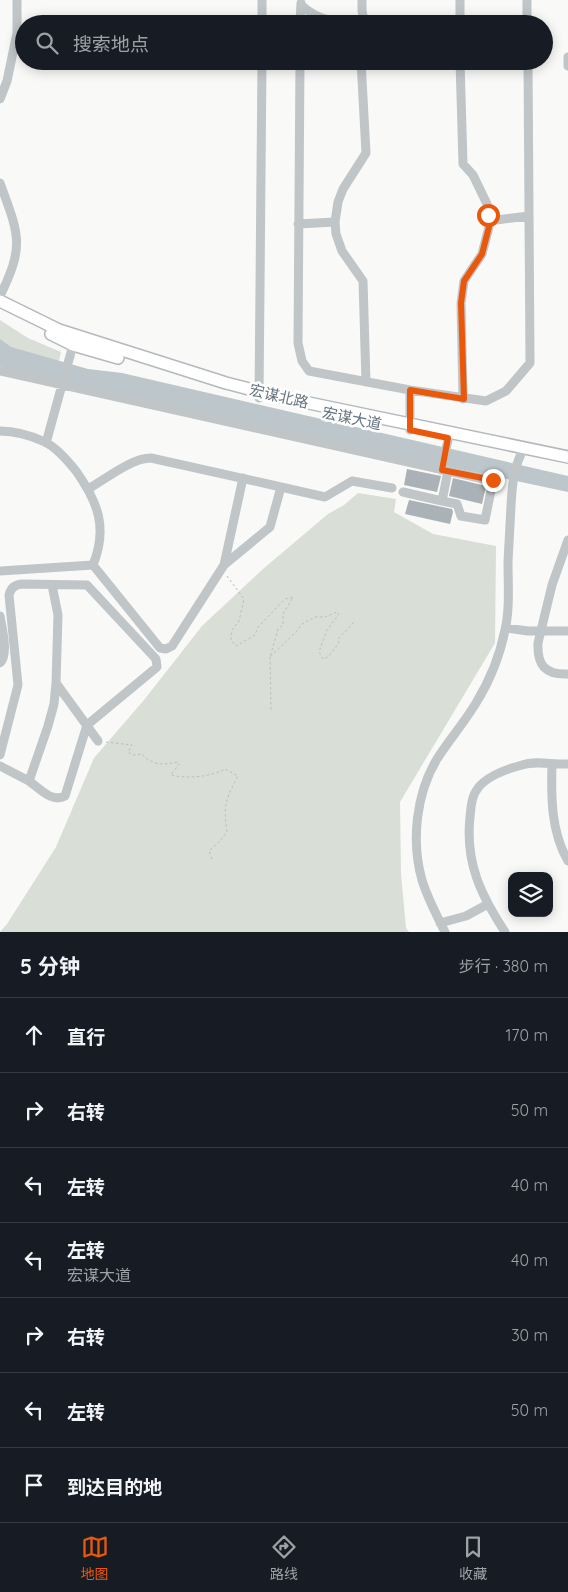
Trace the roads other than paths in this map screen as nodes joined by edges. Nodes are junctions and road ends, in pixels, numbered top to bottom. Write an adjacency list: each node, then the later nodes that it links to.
1 (17, 0): 7 (street)
2 (262, 0): 8 (street)
3 (362, 0): 11 (street)
4 (460, 0): 12 (street)
5 (527, 0): 13 (street)
6 (300, 2): 9 (street); 10 (street)
7 (17, 15)
8 (262, 15)
9 (300, 15)
10 (314, 15)
11 (363, 15)
12 (460, 15)
13 (527, 15)
14 (15, 56): 22 (street)
15 (568, 57): 16 (street)
16 (568, 66)
17 (262, 70): 36 (street)
18 (300, 70): 27 (street)
19 (361, 70): 26 (street)
20 (460, 70): 25 (street)
21 (528, 70): 24 (street)
22 (0, 99)
23 (0, 183): 28 (street)
24 (529, 216): 25 (street); 37 (street)
25 (488, 221): 37 (street)
26 (335, 222): 27 (street); 33 (street)
27 (298, 224): 33 (street)
28 (0, 296)
29 (0, 301): 36 (main road, 宏谋北路)
30 (0, 309): 31 (main road, 宏谋大道)
31 (73, 345): 34 (street); 36 (main road, 宏谋大道)
32 (0, 371): 34 (street)
33 (366, 382): 35 (street)
34 (62, 385): 41 (street); 45 (street)
35 (410, 390): 37 (street); 38 (street)
36 (259, 395): 38 (main road, 宏谋大道)
37 (464, 399)
38 (410, 427): 40 (main road, 宏谋大道)
39 (0, 431): 41 (street)
40 (449, 435): 42 (main road); 43 (main road, 宏谋大道); 45 (street)
41 (46, 443): 49 (street)
42 (568, 457)
43 (519, 459): 44 (main road, 宏谋大道); 58 (street)
44 (568, 464)
45 (444, 470): 51 (street); 51 (street)
46 (244, 478): 47 (street); 49 (street); 54 (street)
47 (280, 487): 48 (street); 54 (street)
48 (392, 488)
49 (88, 489): 53 (street)
50 (403, 492): 51 (street)
51 (442, 501)
52 (568, 540): 59 (street)
53 (93, 565): 54 (street); 55 (street)
54 (223, 567)
55 (0, 571)
56 (52, 585): 63 (street); 64 (street); 66 (street)
57 (0, 616): 61 (street)
58 (506, 628): 59 (street); 73 (street)
59 (540, 631): 60 (street); 62 (street)
60 (568, 631)
61 (0, 663)
62 (568, 674)
63 (56, 683): 64 (street); 70 (street)
64 (87, 725): 65 (street); 70 (street)
65 (98, 741)
66 (0, 755)
67 (552, 764): 68 (street); 71 (street); 72 (street)
68 (568, 764)
69 (0, 766): 70 (street)
70 (29, 781)
71 (568, 861)
72 (488, 904): 73 (street); 75 (street)
73 (440, 923): 74 (street)
74 (445, 932)
75 (505, 932)

